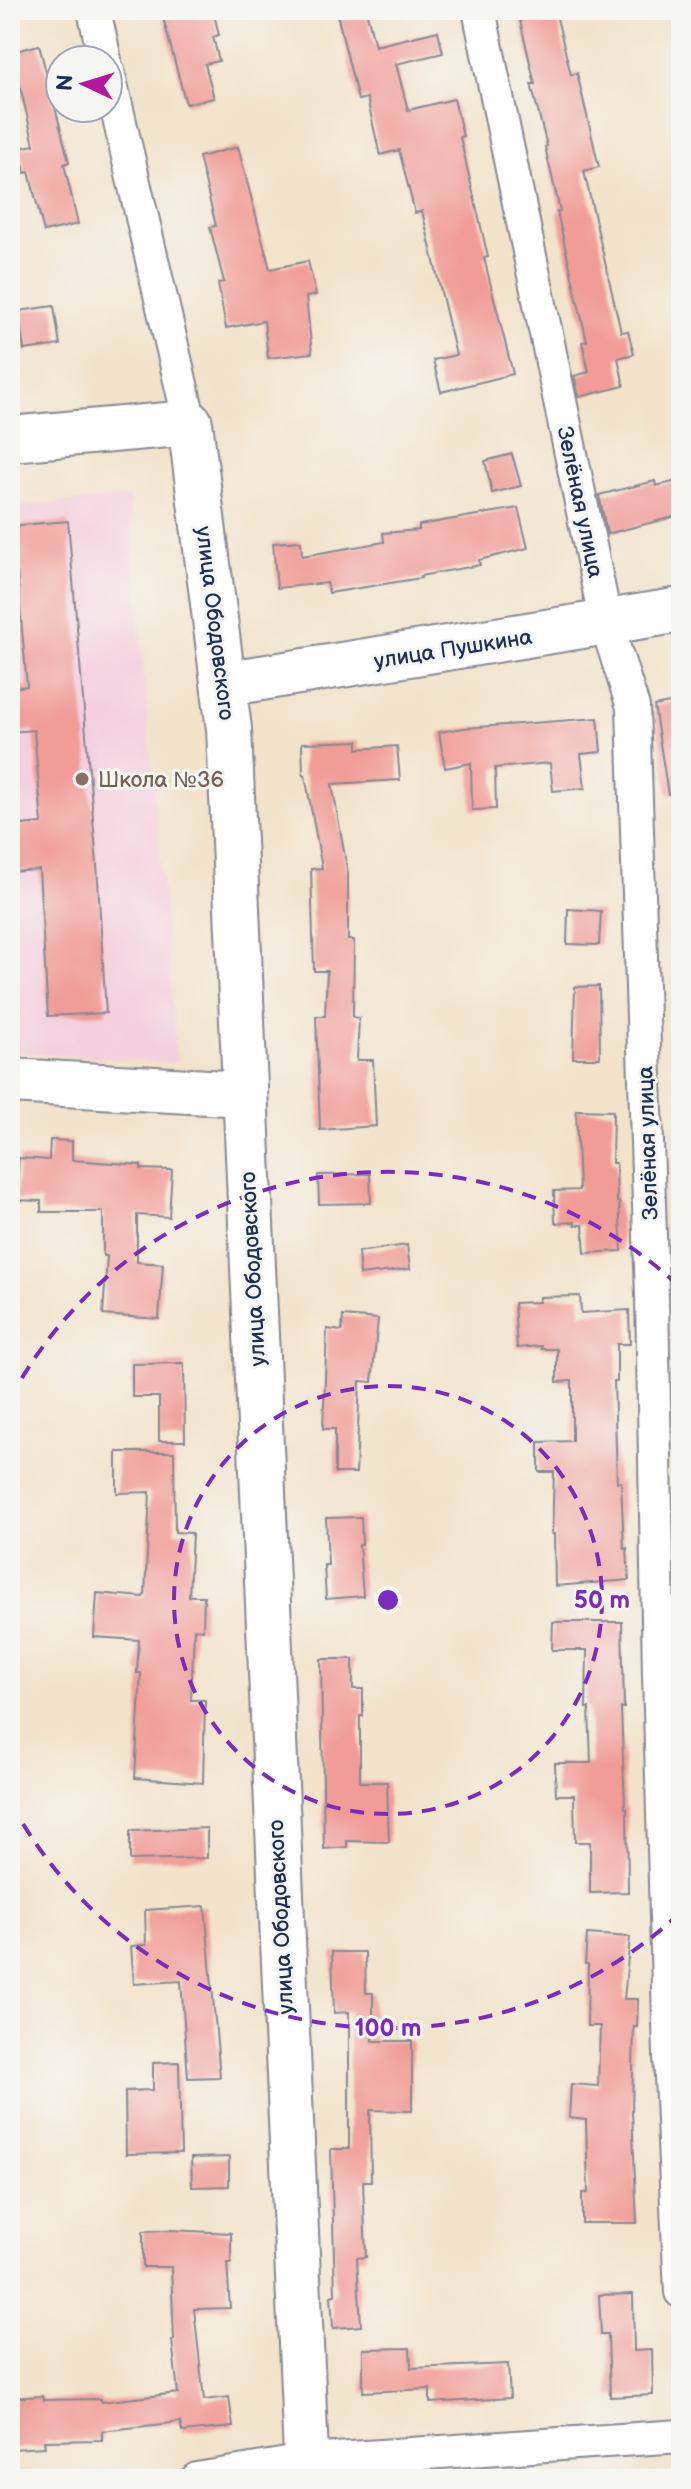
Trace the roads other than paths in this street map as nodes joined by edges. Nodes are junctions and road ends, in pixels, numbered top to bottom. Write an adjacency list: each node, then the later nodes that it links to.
1 (94, 10): 3 (street)
2 (479, 10): 8 (street, Зелёная улица)
3 (101, 44)
4 (120, 124): 5 (street, улица Ободовского)
5 (190, 423): 6 (street); 9 (street, улица Ободовского)
6 (10, 439)
7 (681, 610): 8 (street, улица Пушкина)
8 (606, 623): 9 (street, улица Пушкина); 12 (street, Зелёная улица)
9 (224, 684): 11 (street, улица Ободовского)
10 (10, 1081): 11 (street)
11 (244, 1094): 17 (street, улица Ободовского)
12 (667, 1295): 13 (street, Зелёная улица)
13 (670, 1674): 14 (street, Зелёная улица)
14 (676, 2054): 15 (street, Зелёная улица)
15 (681, 2292)
16 (681, 2436): 17 (street)
17 (306, 2470): 18 (street)
18 (197, 2479)

